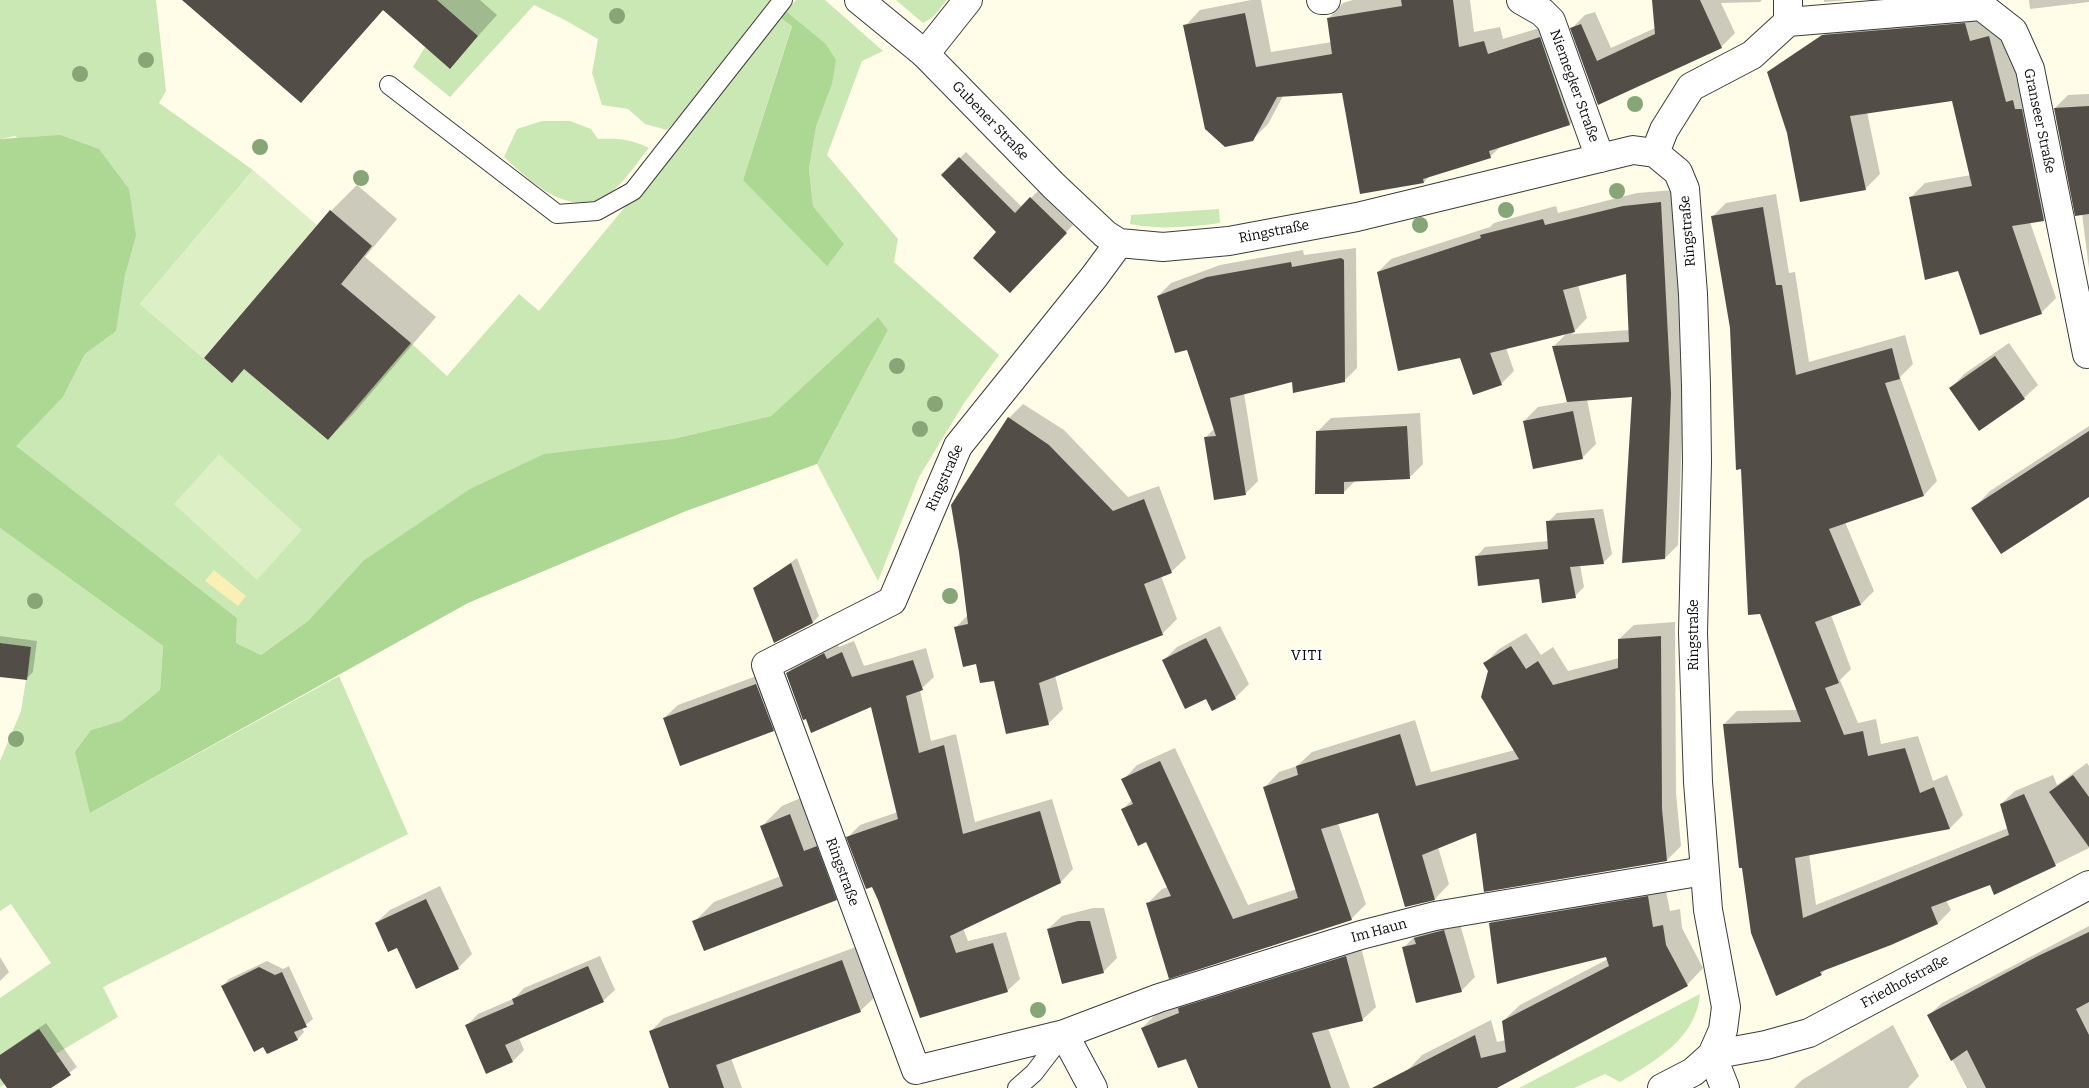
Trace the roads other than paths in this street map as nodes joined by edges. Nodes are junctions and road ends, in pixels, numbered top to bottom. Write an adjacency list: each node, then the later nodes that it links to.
1 (783, 0): 9 (lane)
2 (859, 0): 8 (street, Gubener Straße)
3 (968, 0): 8 (street)
4 (1321, 0): 5 (street)
5 (1326, 0)
6 (1521, 0): 11 (street, Niemegker Straße)
7 (1788, 11): 10 (street); 13 (street, Granseer Straße)
8 (925, 54): 12 (street, Gubener Straße)
9 (389, 85)
10 (1655, 153): 11 (street, Ringstraße); 14 (street, Ringstraße)
11 (1600, 158): 12 (street, Ringstraße)
12 (1119, 243): 18 (street, Ringstraße)
13 (2087, 354)
14 (1704, 871): 16 (street, Im Haun); 17 (street, Ringstraße)
15 (2089, 885): 17 (street, Friedhofstraße)
16 (1064, 1034): 18 (street, Ringstraße); 19 (lane); 20 (street)
17 (1712, 1055): 21 (street, Ringstraße); 22 (street)
18 (910, 1079)
19 (1016, 1088)
20 (1093, 1088)
21 (1662, 1088)
22 (1725, 1088)

